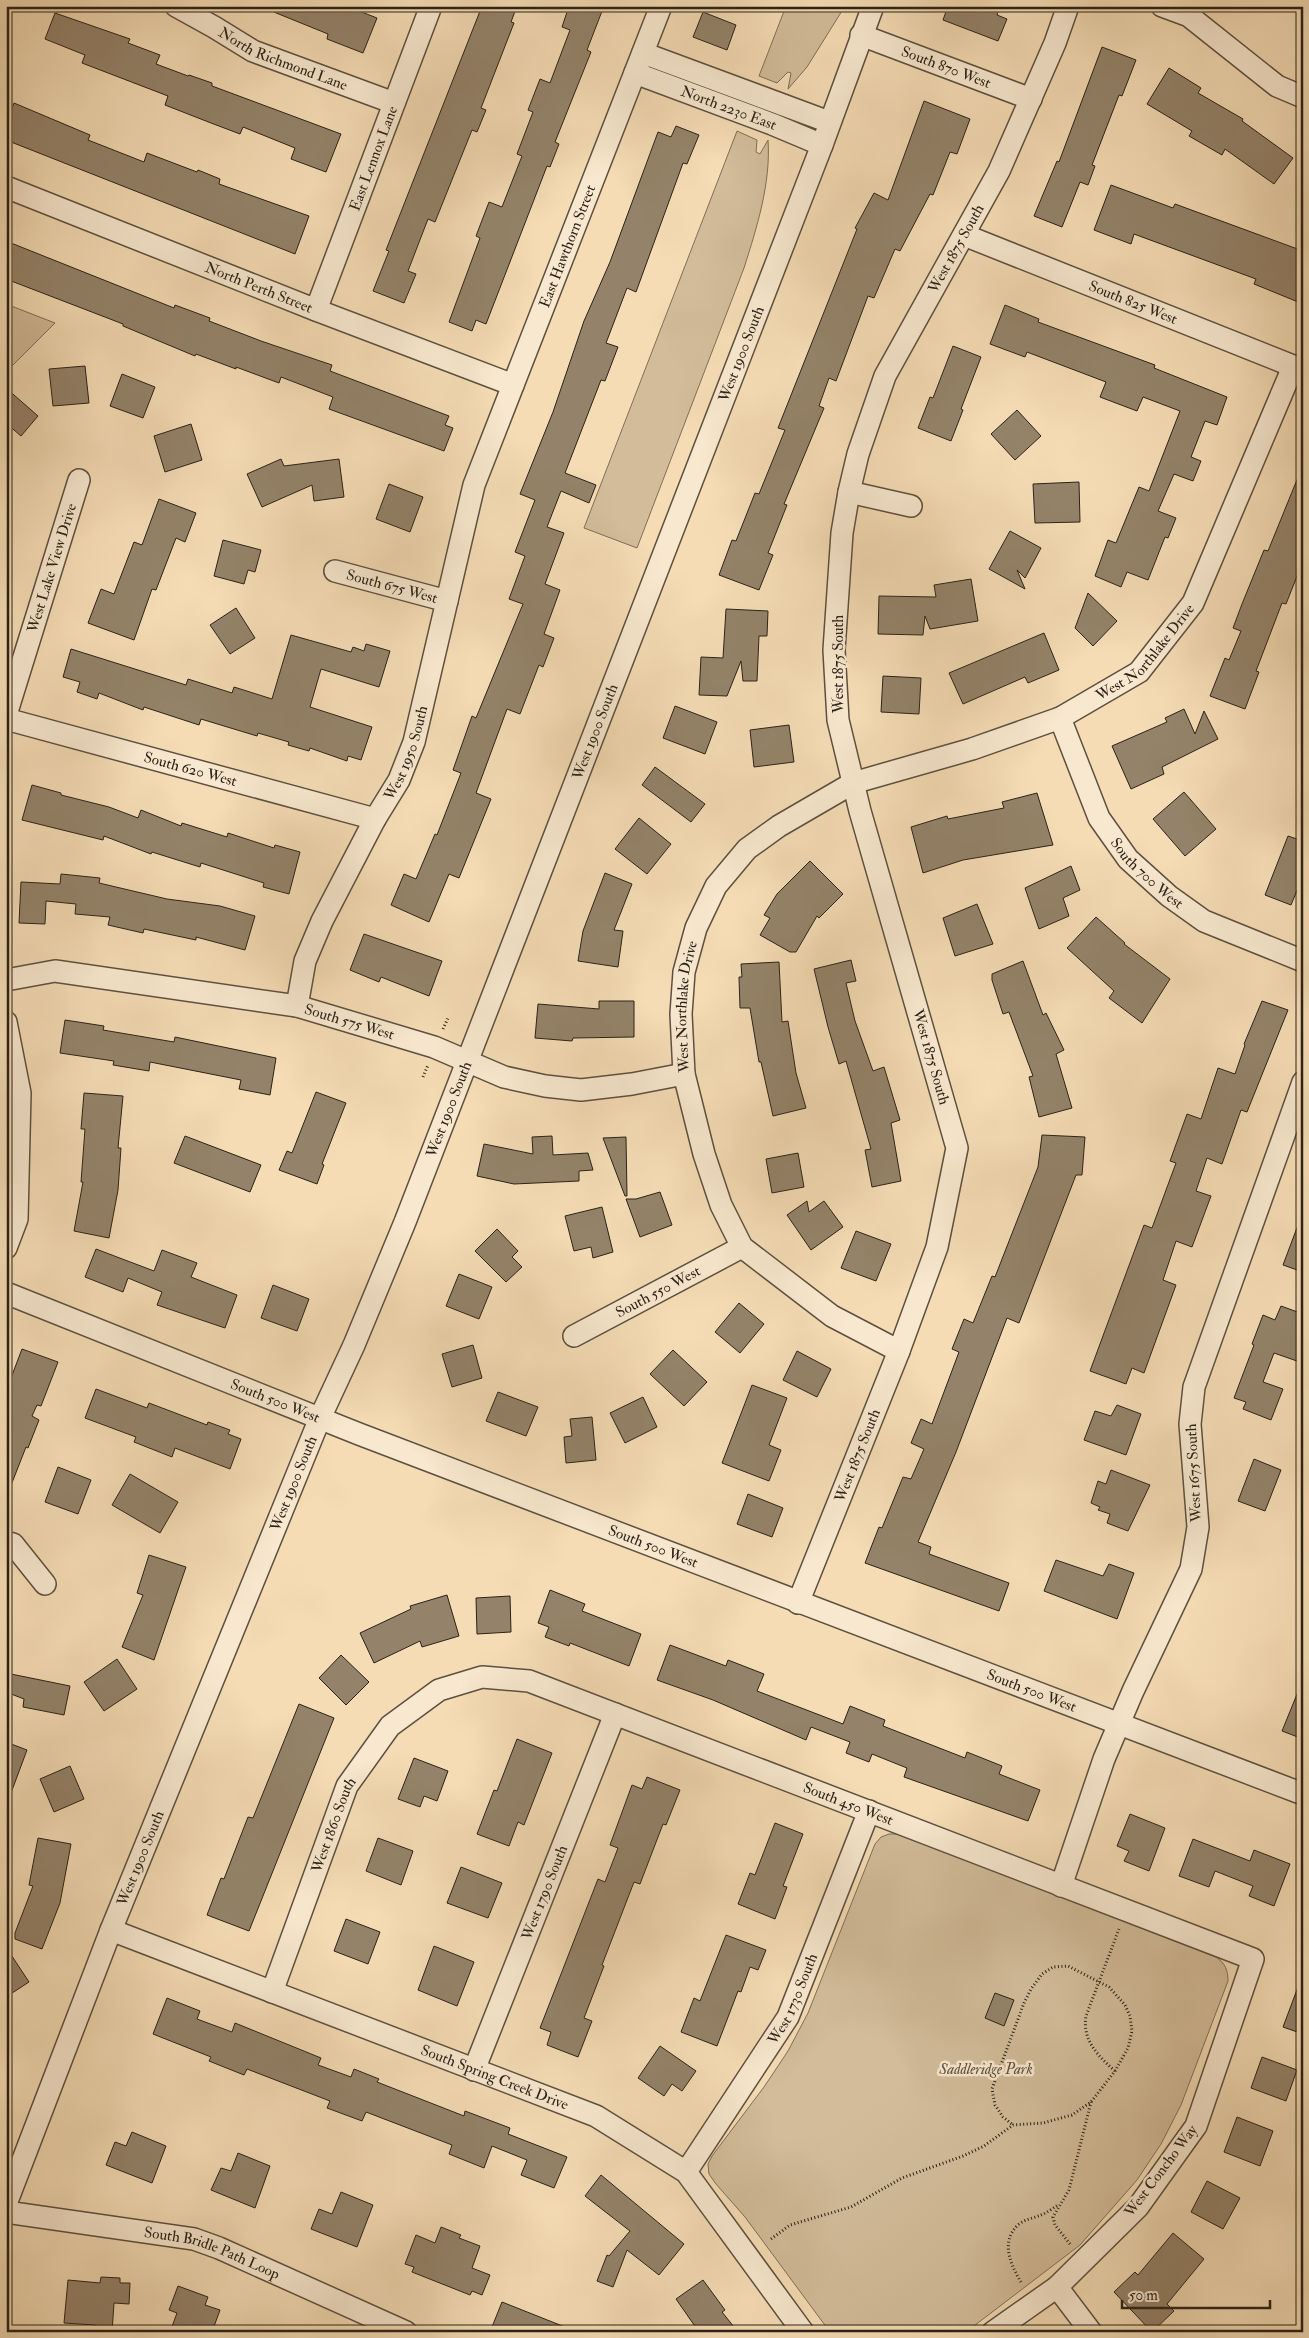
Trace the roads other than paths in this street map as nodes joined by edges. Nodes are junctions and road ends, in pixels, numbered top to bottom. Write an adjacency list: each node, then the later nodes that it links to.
1 (176, 6): 12 (street, North Richmond Lane)
2 (430, 6): 12 (street, East Lennox Lane)
3 (661, 6): 8 (street, East Hawthorn Street)
4 (872, 6): 7 (street, West 1900 South)
5 (1068, 6): 11 (street, West 1875 South)
6 (1162, 6): 10 (street)
7 (862, 34): 11 (street, South 870 West); 13 (street, West 1900 South)
8 (643, 53): 9 (street, East Hawthorn Street); 13 (street, North 2230 East)
9 (635, 73): 14 (street, North 2230 East); 19 (street, East Hawthorn Street)
10 (1303, 97)
11 (1031, 99): 16 (street, West 1875 South)
12 (394, 103): 17 (street, East Lennox Lane)
13 (829, 122): 14 (street, West 1900 South)
14 (822, 145): 34 (street, West 1900 South)
15 (6, 187): 17 (street, North Perth Street)
16 (964, 235): 18 (street, South 825 West); 22 (street, West 1875 South)
17 (316, 310): 19 (street, North Perth Street)
18 (1298, 368): 27 (street, West Northlake Drive)
19 (513, 385): 21 (street, East Hawthorn Street)
20 (79, 480): 26 (street, West Lake View Drive)
21 (474, 485): 25 (street, West 1950 South)
22 (849, 492): 23 (street); 28 (street, West 1875 South)
23 (911, 506)
24 (335, 571): 25 (street, South 675 West)
25 (447, 601): 29 (street, West 1950 South)
26 (6, 717): 29 (street, South 620 West)
27 (1060, 718): 28 (street, West Northlake Drive); 30 (street, South 700 West)
28 (853, 783): 35 (street, West Northlake Drive); 41 (street, West 1875 South)
29 (374, 819): 32 (street, West 1950 South)
30 (1303, 961)
31 (6, 980): 32 (street, South 575 West)
32 (297, 1006): 34 (street, South 575 West)
33 (6, 1022): 38 (street)
34 (466, 1059): 35 (street, South 575 West); 42 (street, West 1900 South)
35 (684, 1074): 37 (street, West Northlake Drive)
36 (1303, 1082): 48 (street, West 1675 South)
37 (742, 1247): 40 (street, South 550 West); 41 (street, West Northlake Drive)
38 (6, 1248)
39 (6, 1293): 42 (street, South 500 West)
40 (574, 1336)
41 (900, 1351): 45 (street, West 1875 South)
42 (320, 1418): 45 (street, South 500 West); 52 (street, West 1900 South)
43 (6, 1542): 44 (street)
44 (45, 1584)
45 (798, 1603): 48 (street, South 500 West)
46 (439, 1690): 47 (street, South 450 West); 54 (street, West 1860 South)
47 (615, 1714): 50 (street, South 450 West); 55 (street, West 1790 South)
48 (1119, 1724): 49 (street, South 500 West); 51 (street, West 1675 South)
49 (1303, 1794)
50 (869, 1811): 51 (street, South 450 West); 56 (street, West 1730 South)
51 (1061, 1886): 53 (street, South 450 West)
52 (111, 1930): 54 (street, South Spring Creek Drive); 57 (street, West 1900 South)
53 (1254, 1959): 59 (street, West Concho Way)
54 (272, 1992): 55 (street, South Spring Creek Drive)
55 (474, 2070): 56 (street, South Spring Creek Drive)
56 (686, 2172): 62 (street, South Spring Creek Drive)
57 (6, 2204)
58 (6, 2212): 60 (street, South Bridle Path Loop)
59 (1057, 2286): 63 (street, West Concho Way); 64 (street)
60 (371, 2324): 61 (street, South Bridle Path Loop)
61 (406, 2332)
62 (803, 2332)
63 (993, 2332)
64 (1091, 2332)

